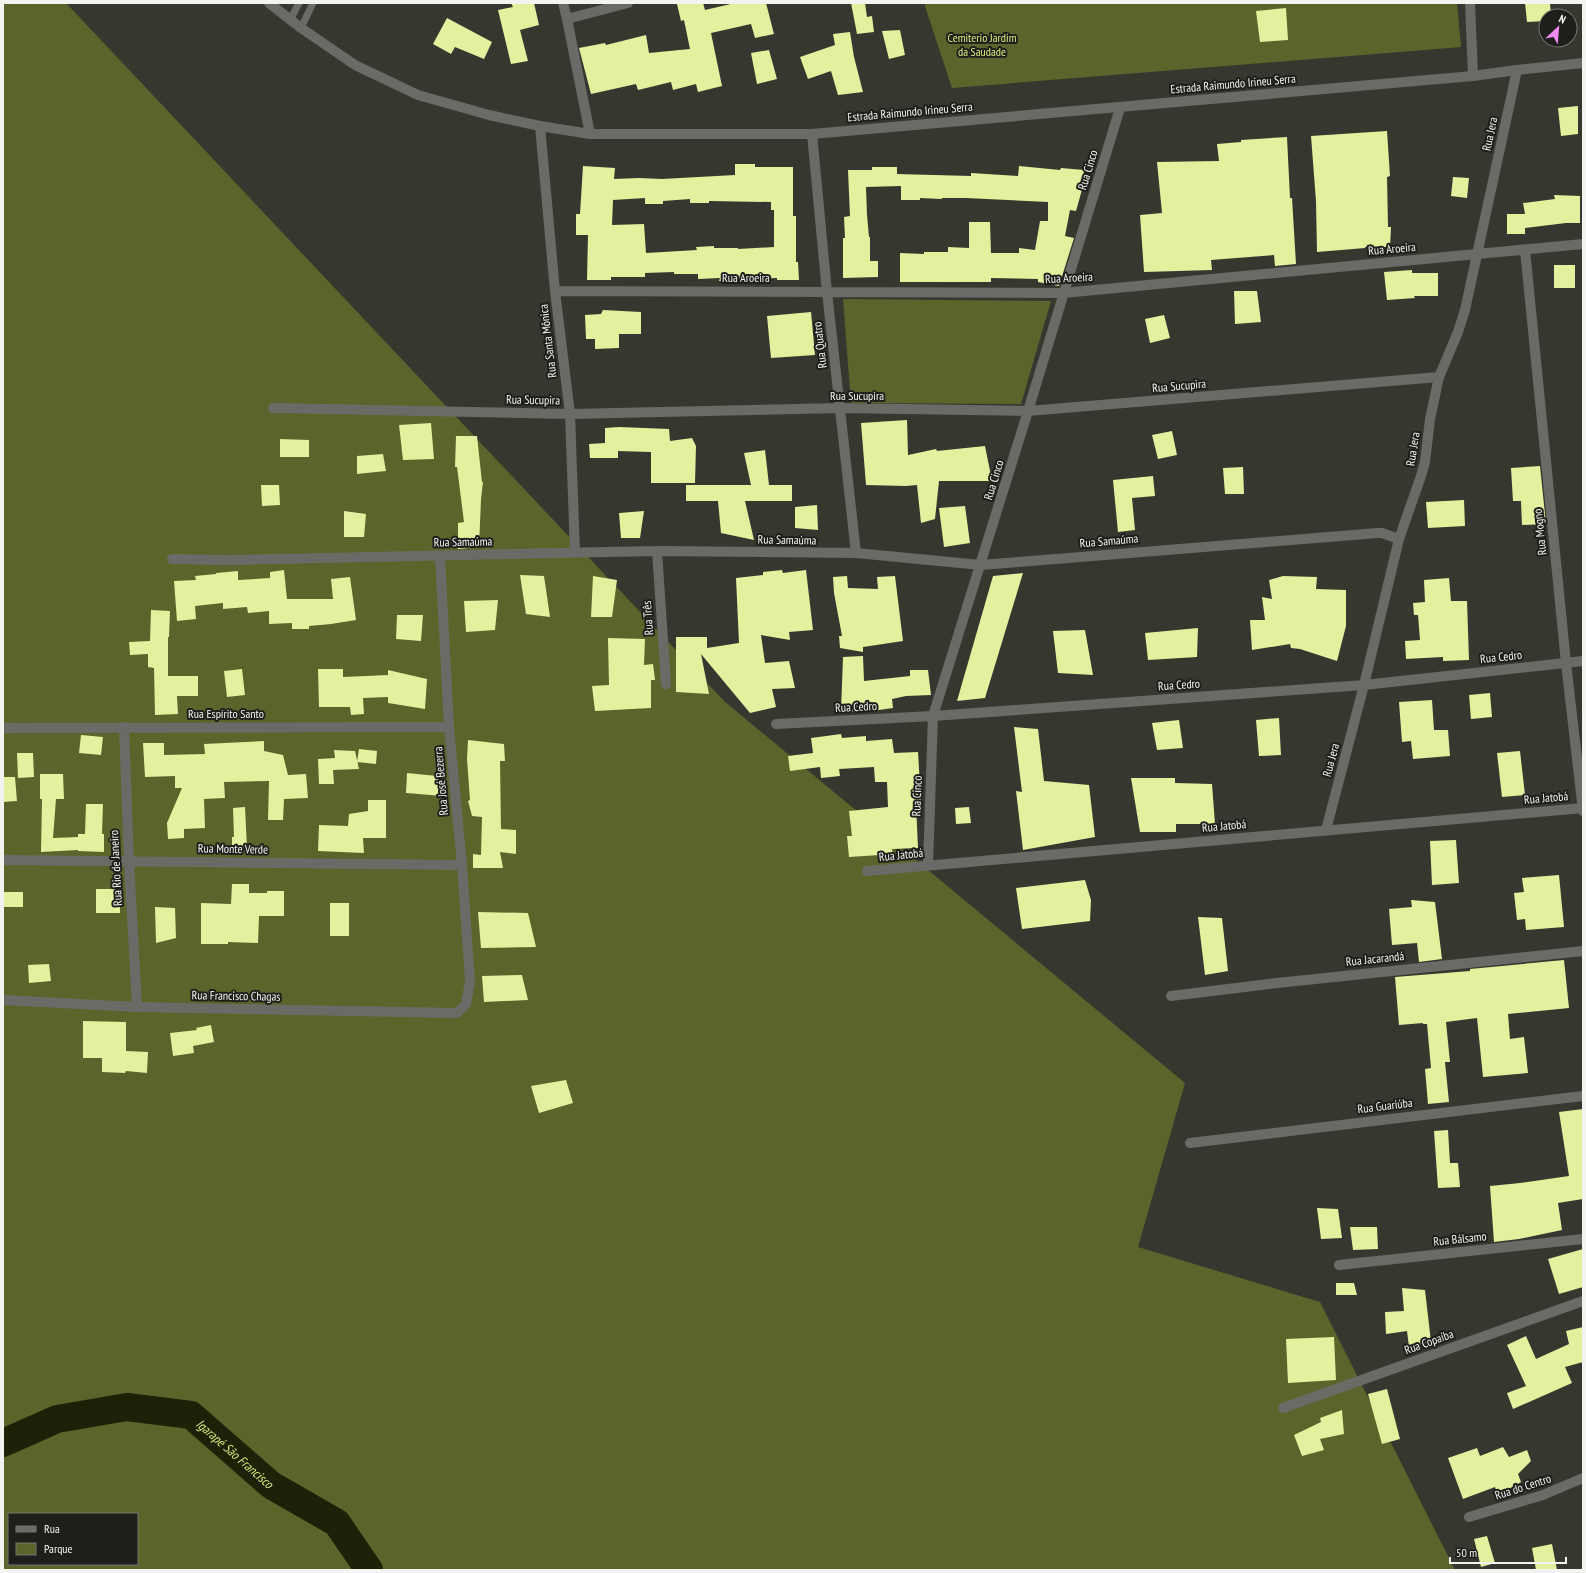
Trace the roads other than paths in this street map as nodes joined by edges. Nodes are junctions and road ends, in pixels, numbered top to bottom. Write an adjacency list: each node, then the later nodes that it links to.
1 (269, 3): 8 (street, Estrada Raimundo Irineu Serra)
2 (299, 3): 8 (lane)
3 (313, 3): 9 (lane)
4 (563, 3): 7 (street)
5 (628, 3): 7 (street)
6 (1470, 3): 12 (street)
7 (567, 19): 15 (street)
8 (290, 20): 9 (street, Estrada Raimundo Irineu Serra)
9 (301, 28): 14 (street, Estrada Raimundo Irineu Serra)
10 (1583, 63): 11 (street, Estrada Raimundo Irineu Serra)
11 (1517, 70): 12 (street, Estrada Raimundo Irineu Serra); 19 (street, Rua Jera)
12 (1473, 76): 13 (street, Estrada Raimundo Irineu Serra)
13 (1120, 108): 16 (street, Estrada Raimundo Irineu Serra); 22 (street, Rua Cinco)
14 (540, 126): 15 (street, Estrada Raimundo Irineu Serra); 20 (street, Rua Santa Mônica)
15 (590, 134): 16 (street, Estrada Raimundo Irineu Serra)
16 (812, 134): 21 (street, Rua Quatro)
17 (1583, 244): 18 (street, Rua Aroeira)
18 (1525, 250): 19 (street, Rua Aroeira); 36 (street, Rua Mogno)
19 (1477, 254): 22 (street, Rua Aroeira); 23 (street, Rua Jera)
20 (555, 291): 21 (street, Rua Aroeira); 27 (street, Rua Santa Mônica)
21 (827, 292): 22 (street, Rua Aroeira); 25 (street, Rua Quatro)
22 (1063, 293): 26 (street, Rua Cinco)
23 (1439, 377): 26 (street, Rua Sucupira); 28 (street, Rua Jera)
24 (273, 408): 27 (street, Rua Sucupira)
25 (840, 408): 26 (street, Rua Sucupira); 27 (street, Rua Sucupira); 31 (street, Rua Quatro)
26 (1028, 411): 34 (street, Rua Cinco)
27 (570, 414): 30 (street, Rua Santa Mônica)
28 (1399, 539): 34 (street, Rua Samaúma); 38 (street, Rua Jera)
29 (657, 551): 30 (street, Rua Samaúma); 31 (street, Rua Samaúma); 37 (street, Rua Três)
30 (575, 552): 32 (street, Rua Samaúma)
31 (856, 553): 34 (street, Rua Samaúma)
32 (440, 556): 33 (street, Rua Samaúma); 42 (street, Rua José Bezerra)
33 (172, 559)
34 (981, 565): 39 (street, Rua Cinco)
35 (1583, 661): 36 (street, Rua Cedro)
36 (1566, 663): 38 (street, Rua Cedro); 44 (street, Rua Mogno)
37 (666, 684)
38 (1364, 684): 39 (street, Rua Cedro); 46 (street, Rua Jera)
39 (933, 716): 40 (street, Rua Cedro); 50 (street, Rua Cinco)
40 (776, 724)
41 (124, 727): 42 (street, Rua Espírito Santo); 43 (street, Rua Espírito Santo); 48 (street, Rua Rio de Janeiro)
42 (449, 727): 49 (street, Rua José Bezerra)
43 (3, 728)
44 (1583, 808): 45 (street, Rua Mogno); 46 (street, Rua Jatobá)
45 (1583, 811)
46 (1326, 830): 50 (street, Rua Jatobá)
47 (3, 860): 48 (street, Rua Monte Verde)
48 (129, 861): 49 (street, Rua Monte Verde); 56 (street, Rua Rio de Janeiro)
49 (462, 865): 55 (street, Rua José Bezerra)
50 (928, 865): 51 (street, Rua Jatobá)
51 (867, 871)
52 (1583, 950): 53 (street, Rua Jacarandá)
53 (1171, 996)
54 (3, 1000): 56 (street, Rua Francisco Chagas)
55 (466, 1004): 56 (street, Rua Francisco Chagas)
56 (137, 1007)
57 (1583, 1096): 58 (street, Rua Guariúba)
58 (1190, 1143)
59 (1583, 1239): 60 (street, Rua Bálsamo)
60 (1339, 1265)
61 (1583, 1301): 62 (street, Rua Copaíba)
62 (1284, 1408)
63 (1583, 1478): 64 (street, Rua do Centro)
64 (1469, 1517)

